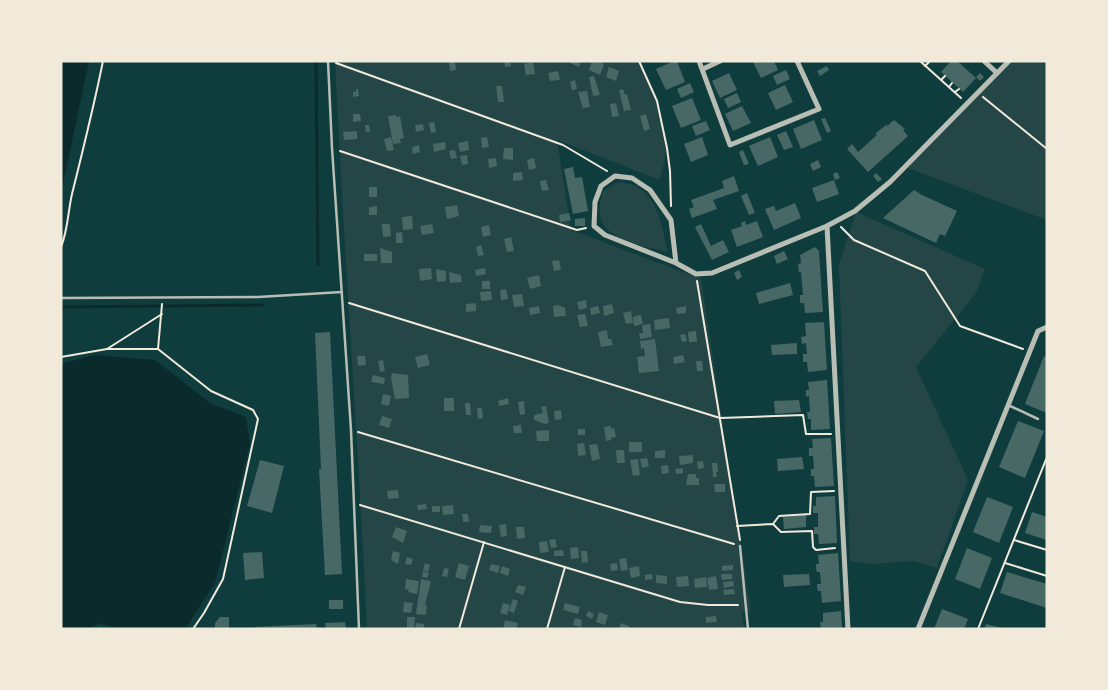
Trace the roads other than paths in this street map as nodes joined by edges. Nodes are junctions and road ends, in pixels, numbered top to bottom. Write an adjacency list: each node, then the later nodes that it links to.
1 (330, 61): 11 (lane)
2 (699, 61): 7 (street)
3 (720, 61): 7 (street)
4 (797, 61): 7 (street)
5 (984, 61): 8 (street)
6 (1009, 61): 8 (street)
7 (703, 69)
8 (997, 73): 9 (street)
9 (827, 226): 10 (street); 19 (street)
10 (676, 263): 10 (street)
11 (342, 292): 12 (lane); 17 (lane)
12 (61, 298)
13 (1047, 327): 14 (street)
14 (1008, 405): 15 (lane); 20 (street)
15 (1038, 419)
16 (740, 546): 18 (lane)
17 (359, 629)
18 (748, 629)
19 (848, 629)
20 (918, 629)

